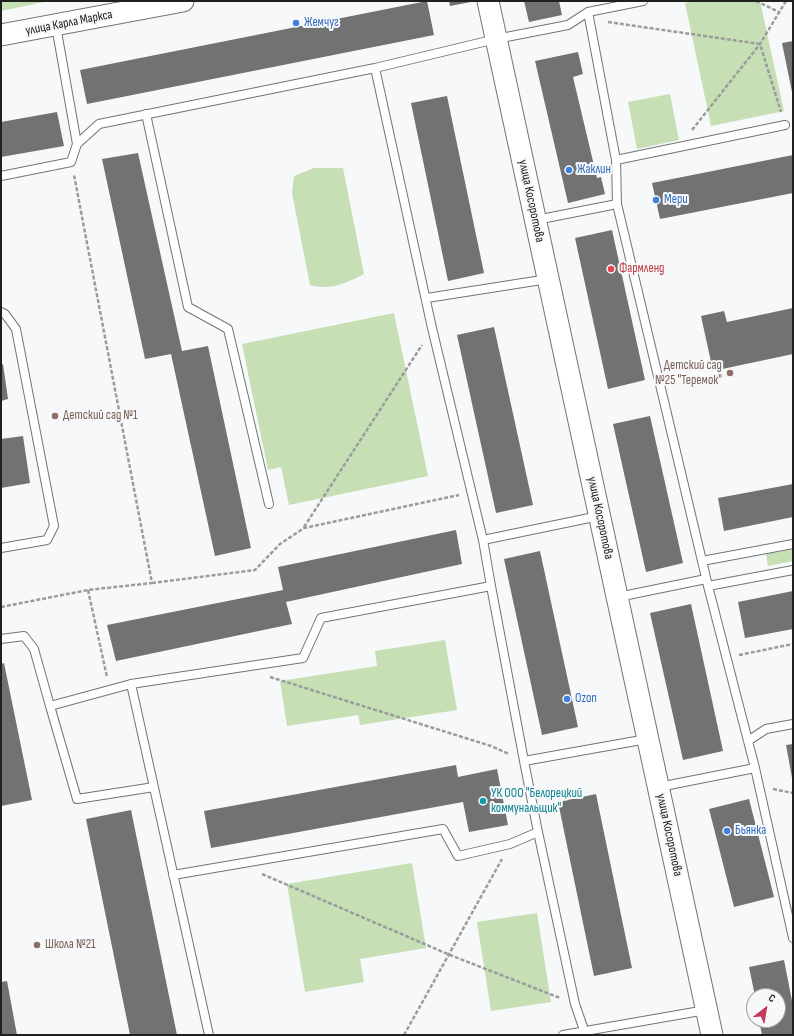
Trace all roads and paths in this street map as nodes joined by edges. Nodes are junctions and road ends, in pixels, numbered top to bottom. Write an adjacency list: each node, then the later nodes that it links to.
1 (183, 1): 8 (street, улица Карла Маркса)
2 (488, 1): 10 (street, улица Косоротова)
3 (643, 1): 6 (lane)
4 (756, 1): 7 (path)
5 (786, 1): 7 (path)
6 (588, 12): 10 (lane); 11 (path); 17 (lane)
7 (779, 12): 11 (path)
8 (56, 25): 9 (street, улица Карла Маркса); 15 (lane)
9 (1, 35)
10 (496, 39): 12 (lane); 21 (street, улица Косоротова)
11 (760, 44): 14 (path); 16 (path)
12 (376, 68): 13 (lane); 23 (lane)
13 (146, 114): 15 (lane); 27 (lane)
14 (785, 125): 16 (lane)
15 (77, 144): 18 (lane)
16 (679, 146): 17 (lane)
17 (616, 160): 20 (lane)
18 (71, 162): 19 (lane); 35 (path)
19 (1, 176)
20 (617, 204): 21 (lane); 33 (lane)
21 (535, 220): 22 (street, улица Косоротова)
22 (548, 279): 23 (lane); 28 (street, улица Косоротова)
23 (427, 298): 25 (lane)
24 (1, 312): 32 (lane)
25 (432, 328): 26 (lane); 29 (path)
26 (471, 492): 29 (path); 30 (lane)
27 (269, 504)
28 (600, 516): 30 (lane); 39 (street, улица Косоротова)
29 (304, 528): 35 (path)
30 (483, 540): 37 (lane)
31 (793, 544): 33 (lane)
32 (1, 548)
33 (702, 561): 36 (lane)
34 (793, 570): 36 (lane)
35 (152, 583): 38 (path)
36 (707, 583): 39 (lane); 43 (lane)
37 (491, 586): 45 (lane); 51 (lane)
38 (88, 590): 40 (path); 46 (path)
39 (618, 597): 49 (street, улица Косоротова)
40 (1, 607)
41 (1, 639): 47 (lane)
42 (793, 644): 43 (path)
43 (726, 658): 50 (lane)
44 (268, 677): 51 (path)
45 (131, 684): 46 (lane); 55 (lane)
46 (110, 690): 47 (lane)
47 (50, 706): 55 (lane)
48 (793, 724): 50 (lane)
49 (648, 738): 51 (lane); 54 (street, улица Косоротова)
50 (748, 741): 52 (lane)
51 (524, 761): 57 (lane)
52 (755, 768): 53 (lane); 54 (lane)
53 (759, 786): 56 (path); 61 (lane)
54 (659, 787): 65 (street, улица Косоротова)
55 (154, 788): 60 (lane)
56 (793, 793)
57 (538, 832): 58 (lane); 64 (lane)
58 (510, 844): 59 (lane); 63 (path)
59 (240, 865): 60 (lane); 63 (path)
60 (173, 875): 67 (lane)
61 (790, 911): 62 (lane)
62 (793, 938)
63 (450, 955): 64 (path); 68 (path)
64 (575, 1004): 66 (lane)
65 (707, 1010): 66 (lane); 70 (street, улица Косоротова)
66 (584, 1030): 69 (lane)
67 (209, 1035)
68 (404, 1035)
69 (563, 1035)
70 (712, 1035)

